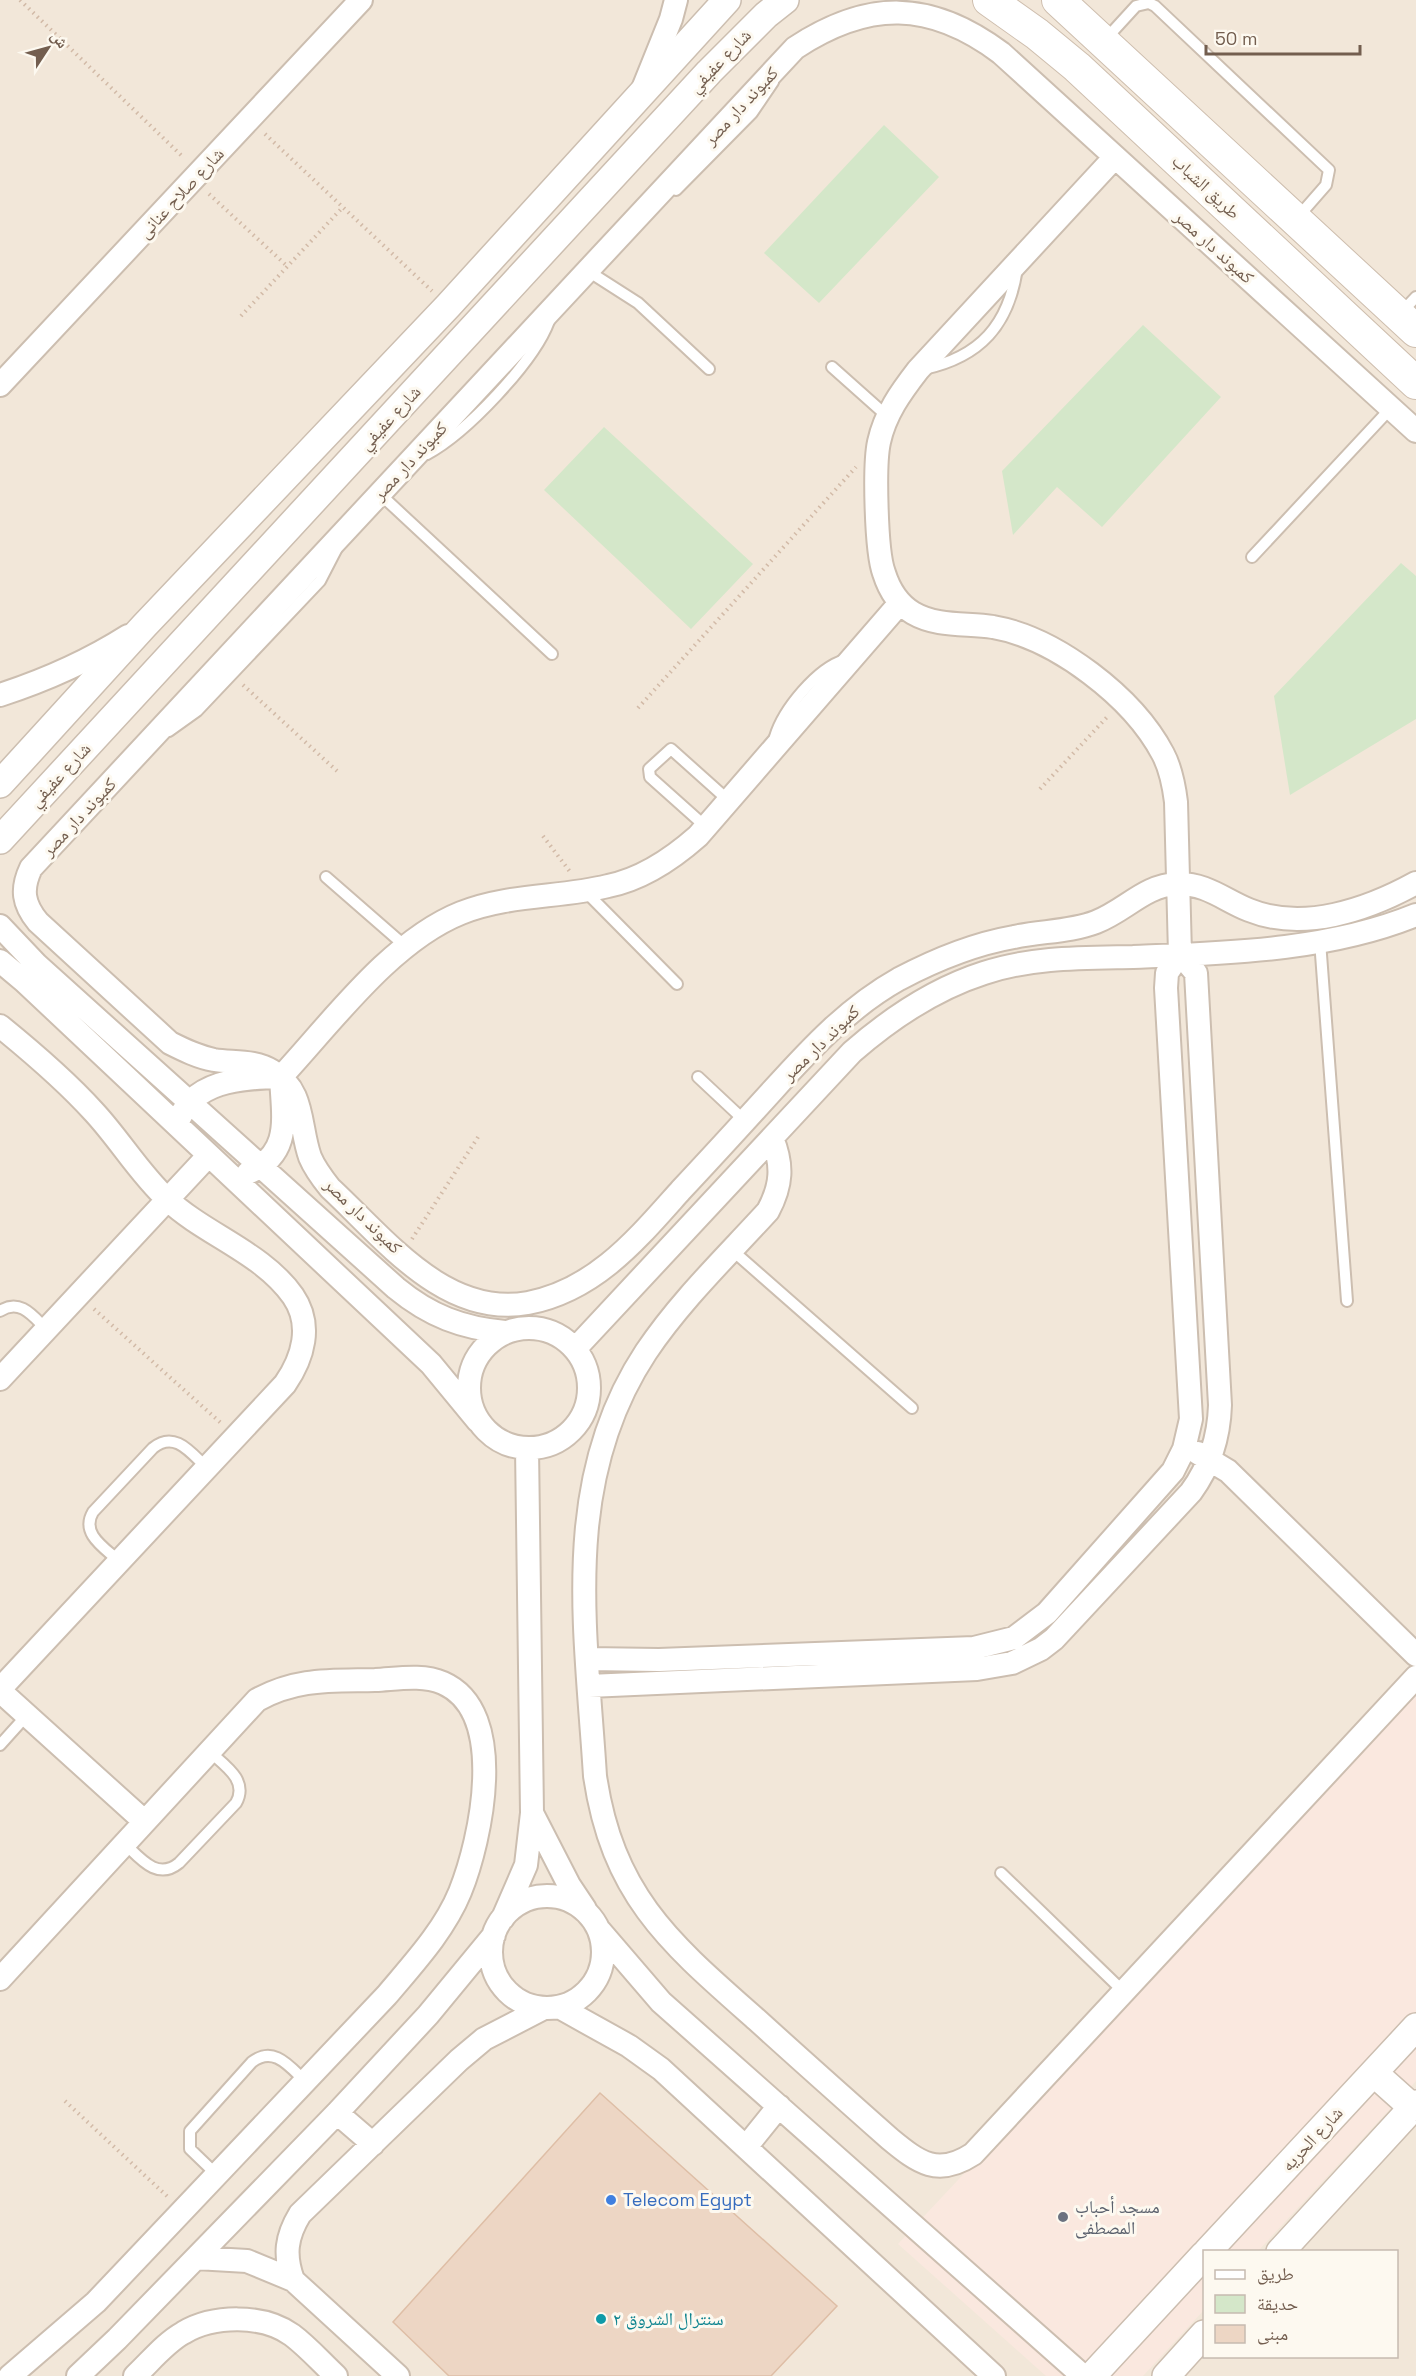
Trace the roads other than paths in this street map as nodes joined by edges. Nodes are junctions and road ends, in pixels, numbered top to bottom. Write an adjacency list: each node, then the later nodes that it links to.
1 (361, 0): 17 (street, شارع صلاح عنانى)
2 (676, 0): 8 (street)
3 (727, 0): 8 (street, شارع عفيفي)
4 (785, 0): 18 (street, شارع عفيفي)
5 (989, 0): 16 (main road, طريق الشباب)
6 (1058, 0): 7 (main road, طريق الشباب)
7 (1103, 42): 10 (main road, طريق الشباب); 10 (lane)
8 (641, 94): 15 (street, شارع عفيفي)
9 (1115, 158): 11 (street, كمبوند دار مصر); 19 (street, كمبوند دار مصر); 20 (street)
10 (1296, 220): 12 (main road, طريق الشباب)
11 (588, 271): 14 (lane); 22 (street, كمبوند دار مصر)
12 (1410, 314)
13 (832, 368): 20 (lane)
14 (709, 369)
15 (381, 377): 18 (street); 26 (street, شارع عفيفي)
16 (1416, 383)
17 (0, 385)
18 (406, 400): 33 (street, شارع عفيفي)
19 (1391, 408): 21 (street, كمبوند دار مصر); 24 (lane)
20 (887, 416): 25 (street)
21 (1416, 431)
22 (380, 494): 23 (street, كمبوند دار مصر); 27 (lane)
23 (342, 534): 29 (street, كمبوند دار مصر); 29 (lane)
24 (1252, 557)
25 (900, 603): 31 (street); 36 (street)
26 (144, 626): 28 (street); 30 (street, شارع عفيفي)
27 (552, 654)
28 (0, 694)
29 (145, 745): 48 (street, كمبوند دار مصر)
30 (5, 776)
31 (728, 800): 32 (street); 32 (lane)
32 (706, 827): 37 (street)
33 (0, 840)
34 (326, 877): 43 (lane)
35 (1416, 883): 36 (street, كمبوند دار مصر)
36 (1177, 884): 44 (street); 51 (street, كمبوند دار مصر)
37 (584, 890): 43 (street); 46 (lane)
38 (1416, 915): 39 (street)
39 (1390, 925): 41 (street); 42 (street)
40 (0, 926): 50 (street)
41 (1416, 933)
42 (1320, 940): 44 (street); 59 (lane)
43 (404, 945): 48 (street)
44 (1180, 954): 53 (street); 68 (street); 69 (street)
45 (0, 962): 52 (street)
46 (677, 984)
47 (0, 1026): 57 (street)
48 (281, 1077): 50 (street); 51 (street, كمبوند دار مصر); 55 (street)
49 (698, 1077): 51 (lane)
50 (189, 1100): 52 (street); 55 (street)
51 (745, 1121)
52 (177, 1125): 54 (street)
53 (772, 1138): 58 (street); 63 (street)
54 (209, 1155): 56 (street); 57 (street)
55 (262, 1167): 56 (street); 62 (street)
56 (232, 1177): 66 (street)
57 (167, 1200): 61 (street); 70 (street)
58 (732, 1250): 65 (lane); 73 (street)
59 (1347, 1301)
60 (0, 1311): 61 (lane)
61 (46, 1329): 64 (street)
62 (505, 1332): 63 (street); 66 (street)
63 (574, 1349): 67 (street)
64 (0, 1379)
65 (912, 1408)
66 (478, 1421): 67 (street)
67 (527, 1448): 80 (street)
68 (1184, 1449): 69 (street); 73 (street)
69 (1210, 1459): 72 (street); 75 (street)
70 (207, 1468): 71 (street); 71 (lane)
71 (120, 1562): 76 (street)
72 (1416, 1655)
73 (588, 1659): 75 (street)
74 (1416, 1677): 87 (street)
75 (589, 1686): 87 (street)
76 (0, 1690): 77 (street)
77 (27, 1715): 78 (lane); 81 (street)
78 (0, 1745)
79 (208, 1751): 81 (street); 82 (lane); 91 (street)
80 (532, 1813): 84 (street); 85 (street)
81 (144, 1821): 82 (street)
82 (124, 1843): 86 (street)
83 (1001, 1873): 87 (lane)
84 (594, 1923): 85 (street); 88 (street); 92 (street)
85 (498, 1927): 88 (street); 94 (street)
86 (0, 1979)
87 (1125, 1993)
88 (551, 2008): 95 (street); 96 (street)
89 (1416, 2027): 90 (street, شارع الحريه)
90 (1374, 2073): 93 (street); 98 (street, شارع الحريه)
91 (305, 2081): 97 (street); 97 (lane)
92 (778, 2106): 96 (street); 110 (street)
93 (1414, 2106): 99 (street)
94 (337, 2113): 95 (street); 101 (street)
95 (373, 2144): 102 (street)
96 (746, 2147): 109 (street)
97 (217, 2175): 104 (street)
98 (1209, 2250)
99 (1282, 2250)
100 (1203, 2256): 111 (street, شارع الحريه)
101 (196, 2258): 102 (street); 105 (street)
102 (293, 2280): 108 (street)
103 (1203, 2335): 112 (street)
104 (10, 2376)
105 (78, 2376)
106 (135, 2376): 107 (street)
107 (336, 2376)
108 (398, 2376)
109 (994, 2376)
110 (1083, 2376)
111 (1092, 2376)
112 (1166, 2376)

